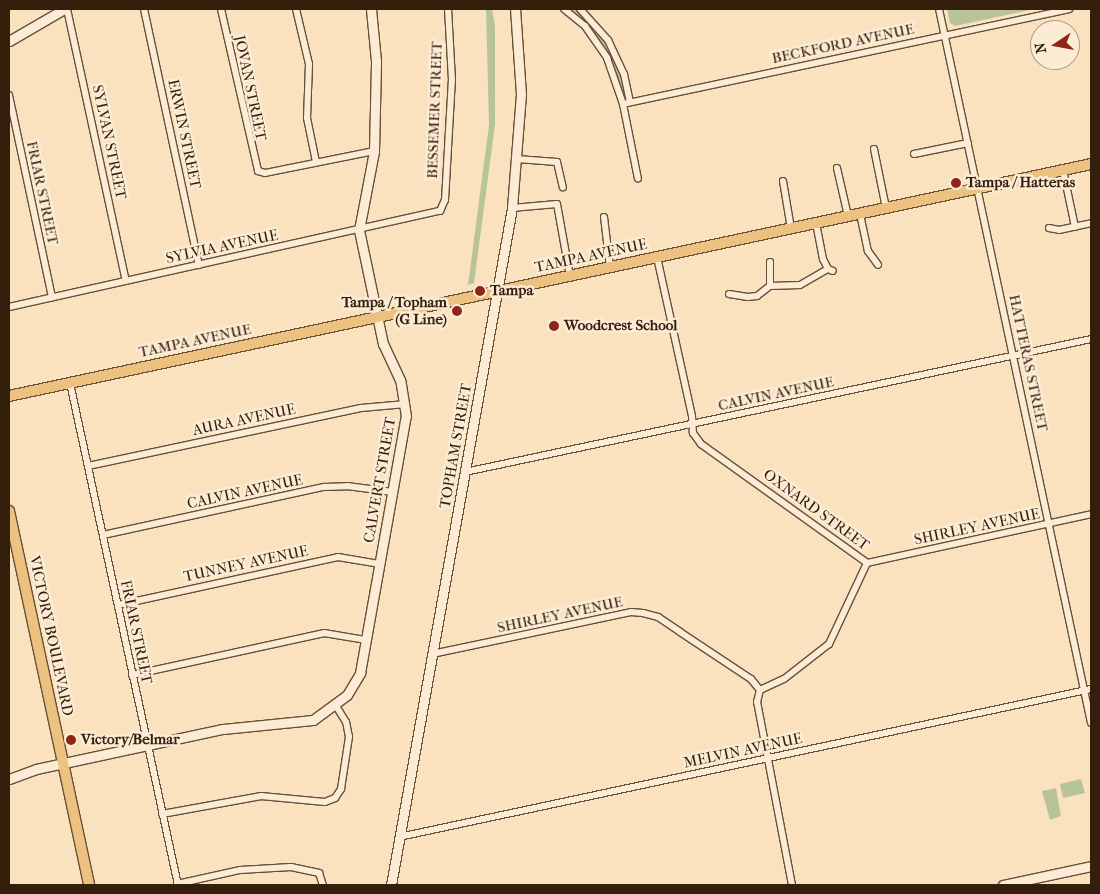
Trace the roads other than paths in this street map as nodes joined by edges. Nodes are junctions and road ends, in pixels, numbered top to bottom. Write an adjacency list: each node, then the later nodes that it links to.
1 (66, 9): 13 (street); 47 (street, SYLVAN STREET)
2 (144, 9): 43 (street, ERWIN STREET)
3 (220, 9): 21 (street, JOVAN STREET)
4 (296, 9): 21 (street)
5 (371, 9): 18 (street, CALVERT STREET)
6 (448, 9): 31 (street, BESSEMER STREET)
7 (515, 9): 20 (street, TOPHAM STREET)
8 (564, 9): 15 (street)
9 (580, 9): 15 (street)
10 (940, 9): 12 (street, HATTERAS STREET)
11 (1069, 9): 12 (street, BECKFORD AVENUE)
12 (945, 35): 15 (street, BECKFORD AVENUE); 16 (street, HATTERAS STREET)
13 (9, 41)
14 (9, 95): 51 (street, FRIAR STREET)
15 (626, 103): 25 (street)
16 (968, 143): 19 (street); 28 (street, HATTERAS STREET)
17 (874, 149): 30 (street)
18 (374, 151): 21 (street); 40 (street, CALVERT STREET)
19 (914, 154)
20 (517, 159): 27 (street); 29 (street, TOPHAM STREET)
21 (316, 162)
22 (1091, 164): 24 (main road, TAMPA AVENUE)
23 (837, 168): 33 (street)
24 (1063, 170): 28 (main road, TAMPA AVENUE); 37 (street)
25 (638, 179)
26 (783, 181): 38 (street)
27 (563, 187)
28 (978, 188): 30 (main road, TAMPA AVENUE); 55 (street, HATTERAS STREET)
29 (512, 208): 46 (street); 49 (street, TOPHAM STREET)
30 (886, 208): 32 (main road, TAMPA AVENUE)
31 (440, 211): 40 (street, SYLVIA AVENUE)
32 (860, 214): 33 (main road, TAMPA AVENUE); 44 (street)
33 (848, 216): 35 (main road, TAMPA AVENUE)
34 (604, 217): 45 (street)
35 (816, 223): 38 (main road, TAMPA AVENUE); 48 (street)
36 (1091, 223): 37 (street)
37 (1075, 227): 39 (street)
38 (791, 228): 41 (main road, TAMPA AVENUE)
39 (1049, 228)
40 (360, 230): 43 (street, SYLVIA AVENUE); 53 (street, CALVERT STREET)
41 (657, 257): 45 (main road, TAMPA AVENUE); 59 (street, OXNARD STREET)
42 (770, 262): 48 (street)
43 (199, 265): 47 (street, SYLVIA AVENUE)
44 (878, 265)
45 (610, 267): 46 (main road, TAMPA AVENUE)
46 (570, 276): 49 (main road, TAMPA AVENUE)
47 (126, 281): 51 (street, SYLVIA AVENUE)
48 (770, 286): 50 (street)
49 (497, 291): 53 (main road, TAMPA AVENUE); 61 (street, TOPHAM STREET)
50 (729, 294)
51 (52, 297): 52 (street, SYLVIA AVENUE)
52 (9, 306)
53 (377, 317): 56 (main road, TAMPA AVENUE); 58 (street, CALVERT STREET)
54 (1091, 339): 55 (street, CALVIN AVENUE)
55 (1014, 355): 59 (street, CALVIN AVENUE); 65 (street, HATTERAS STREET)
56 (70, 383): 57 (main road, TAMPA AVENUE); 60 (street, FRIAR STREET)
57 (9, 396)
58 (406, 404): 60 (street, AURA AVENUE); 62 (street, CALVERT STREET)
59 (692, 426): 61 (street, CALVIN AVENUE); 67 (street, OXNARD STREET)
60 (88, 466): 66 (street, FRIAR STREET)
61 (465, 472): 71 (street, TOPHAM STREET)
62 (393, 492): 66 (street, CALVIN AVENUE); 68 (street, CALVERT STREET)
63 (9, 511): 79 (main road, VICTORY BOULEVARD)
64 (1091, 514): 65 (street, SHIRLEY AVENUE)
65 (1049, 524): 67 (street, SHIRLEY AVENUE); 74 (street, HATTERAS STREET)
66 (103, 535): 69 (street, FRIAR STREET)
67 (868, 563): 73 (street, OXNARD STREET)
68 (380, 564): 69 (street, TUNNEY AVENUE); 70 (street, CALVERT STREET)
69 (118, 605): 72 (street, FRIAR STREET)
70 (366, 640): 72 (street); 75 (street, CALVERT STREET)
71 (432, 654): 73 (street, SHIRLEY AVENUE); 82 (street, TOPHAM STREET)
72 (132, 675): 77 (street, FRIAR STREET)
73 (760, 690): 78 (street)
74 (1088, 690): 76 (street, HATTERAS STREET); 78 (street, MELVIN AVENUE)
75 (336, 706): 77 (street); 81 (street)
76 (1091, 723)
77 (147, 745): 79 (street); 81 (street, FRIAR STREET)
78 (766, 759): 82 (street, MELVIN AVENUE); 88 (street)
79 (62, 763): 80 (street); 84 (main road, VICTORY BOULEVARD)
80 (9, 779)
81 (162, 814): 85 (street, FRIAR STREET)
82 (400, 837): 87 (street, TOPHAM STREET)
83 (1091, 866): 89 (street)
84 (89, 885)
85 (177, 885): 86 (street)
86 (323, 885)
87 (391, 885)
88 (792, 885)
89 (1002, 885)

